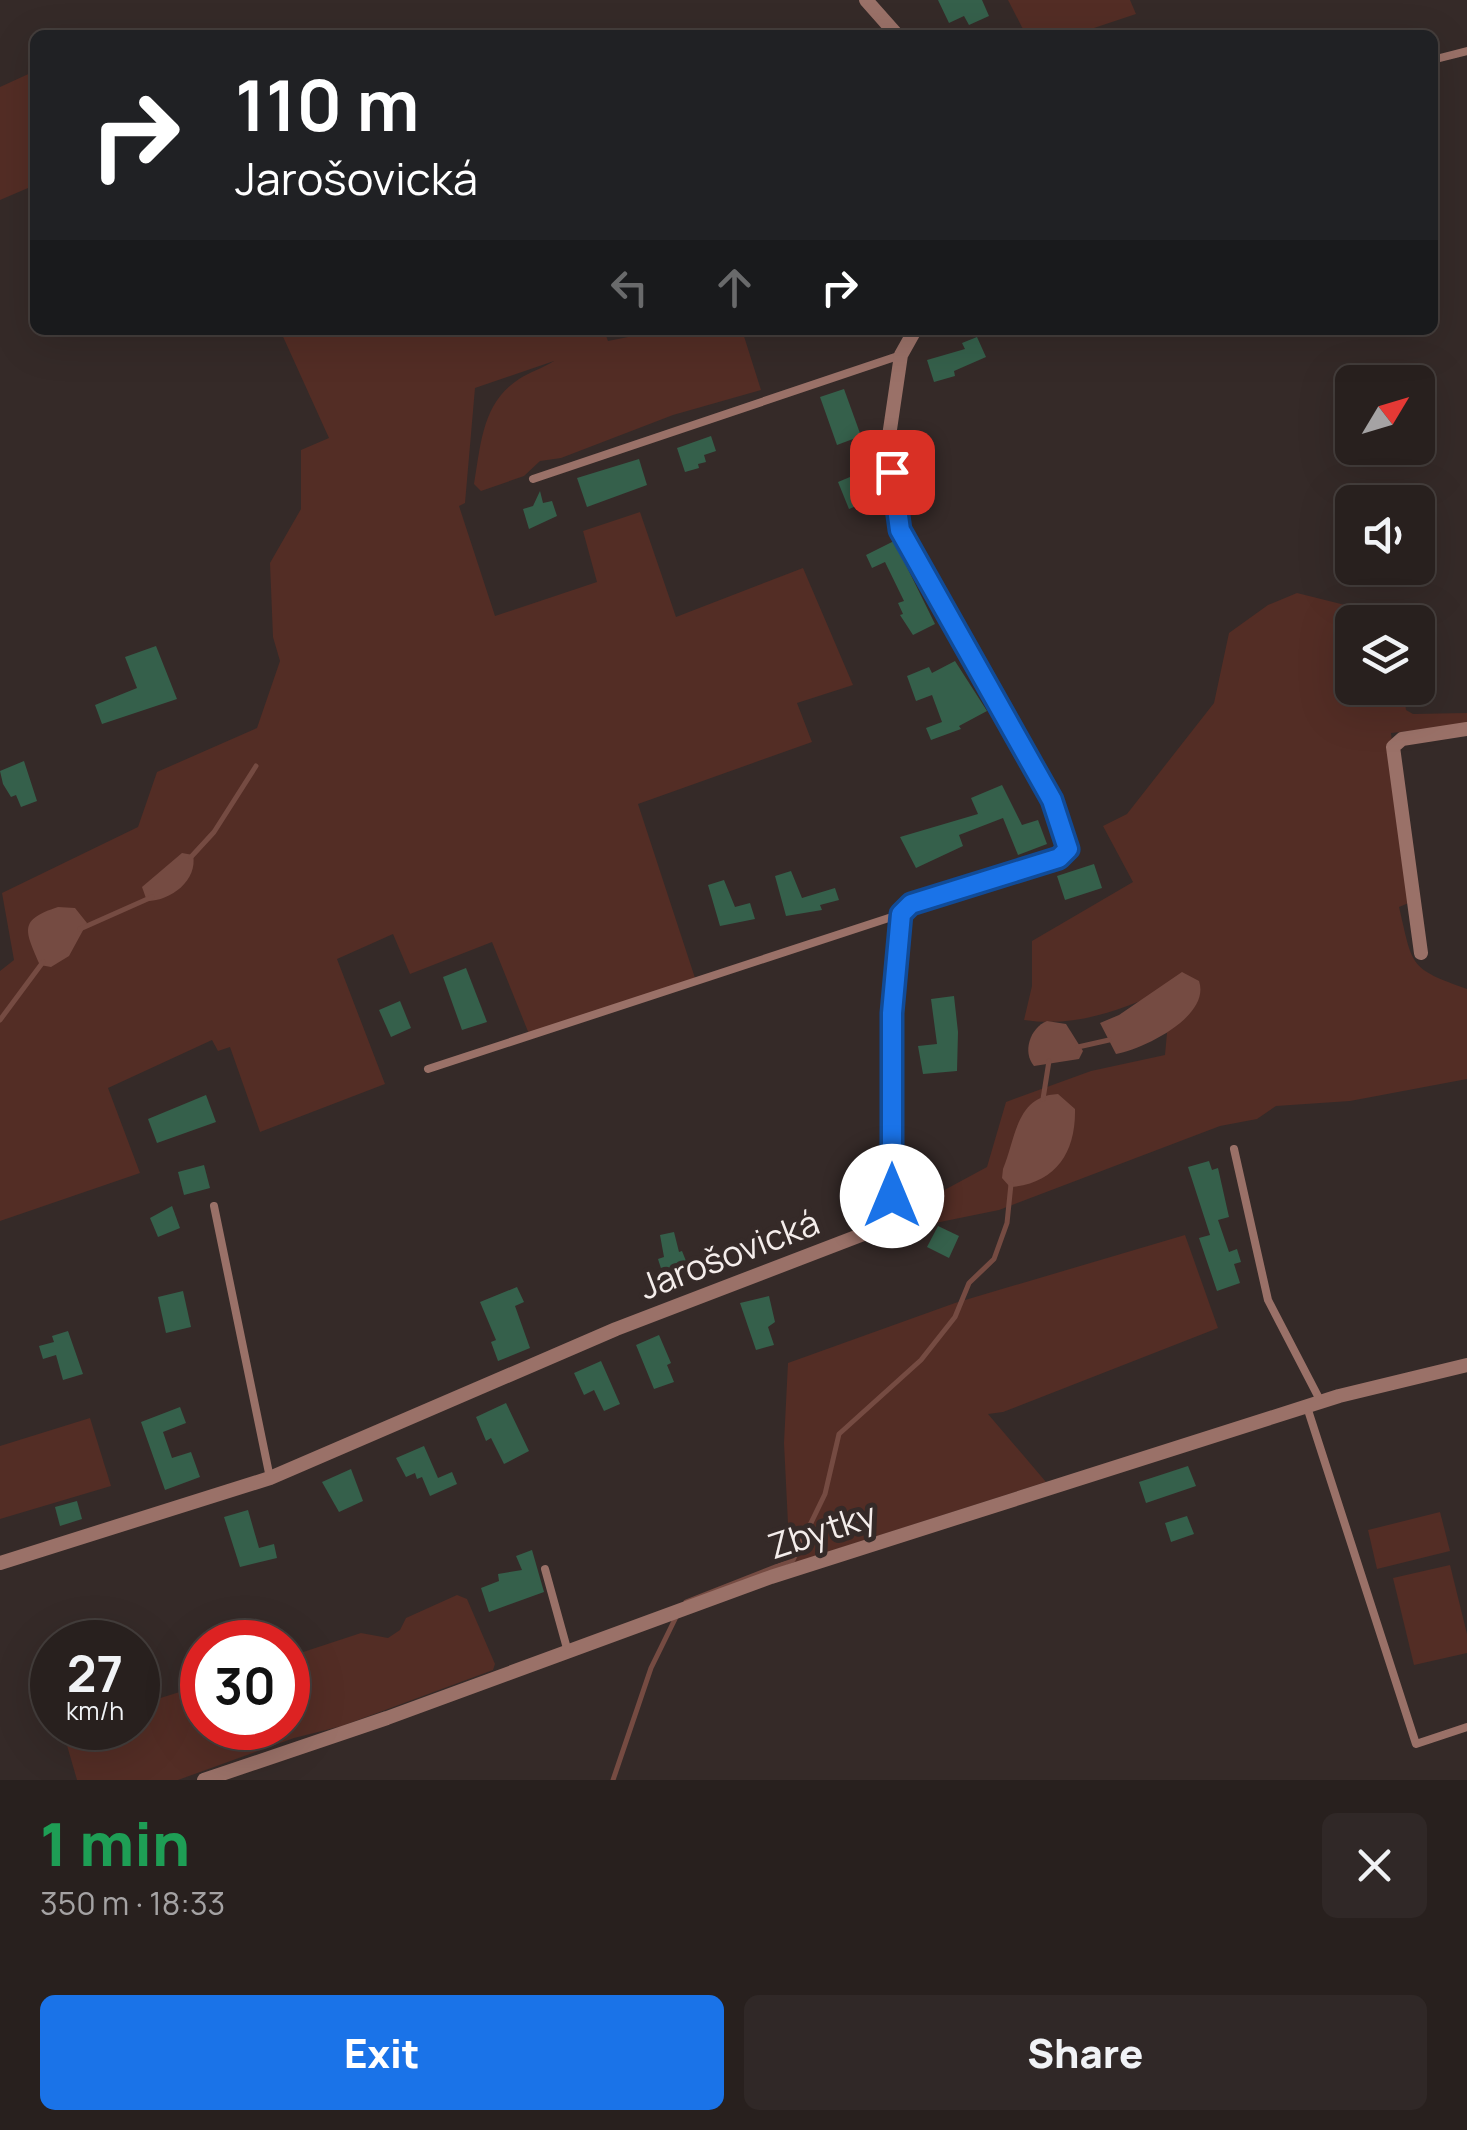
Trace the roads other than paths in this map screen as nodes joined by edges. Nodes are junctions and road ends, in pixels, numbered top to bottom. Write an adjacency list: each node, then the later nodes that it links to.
1 (866, 0): 2 (street)
2 (893, 30)
3 (1467, 52): 4 (lane)
4 (1438, 59)
5 (912, 335): 6 (street)
6 (901, 355): 7 (lane); 9 (street)
7 (533, 479)
8 (1467, 728): 10 (street)
9 (901, 914): 11 (lane); 16 (street, Jarošovická)
10 (1420, 953)
11 (428, 1069)
12 (1234, 1149): 15 (lane)
13 (214, 1206): 16 (lane)
14 (1467, 1365): 15 (street, Zbytky)
15 (1314, 1404): 19 (street, Zbytky); 20 (lane)
16 (270, 1478): 17 (street, Jarošovická)
17 (0, 1563)
18 (545, 1568): 19 (lane)
19 (568, 1652): 21 (street, Zbytky)
20 (1467, 1727)
21 (204, 1780)

